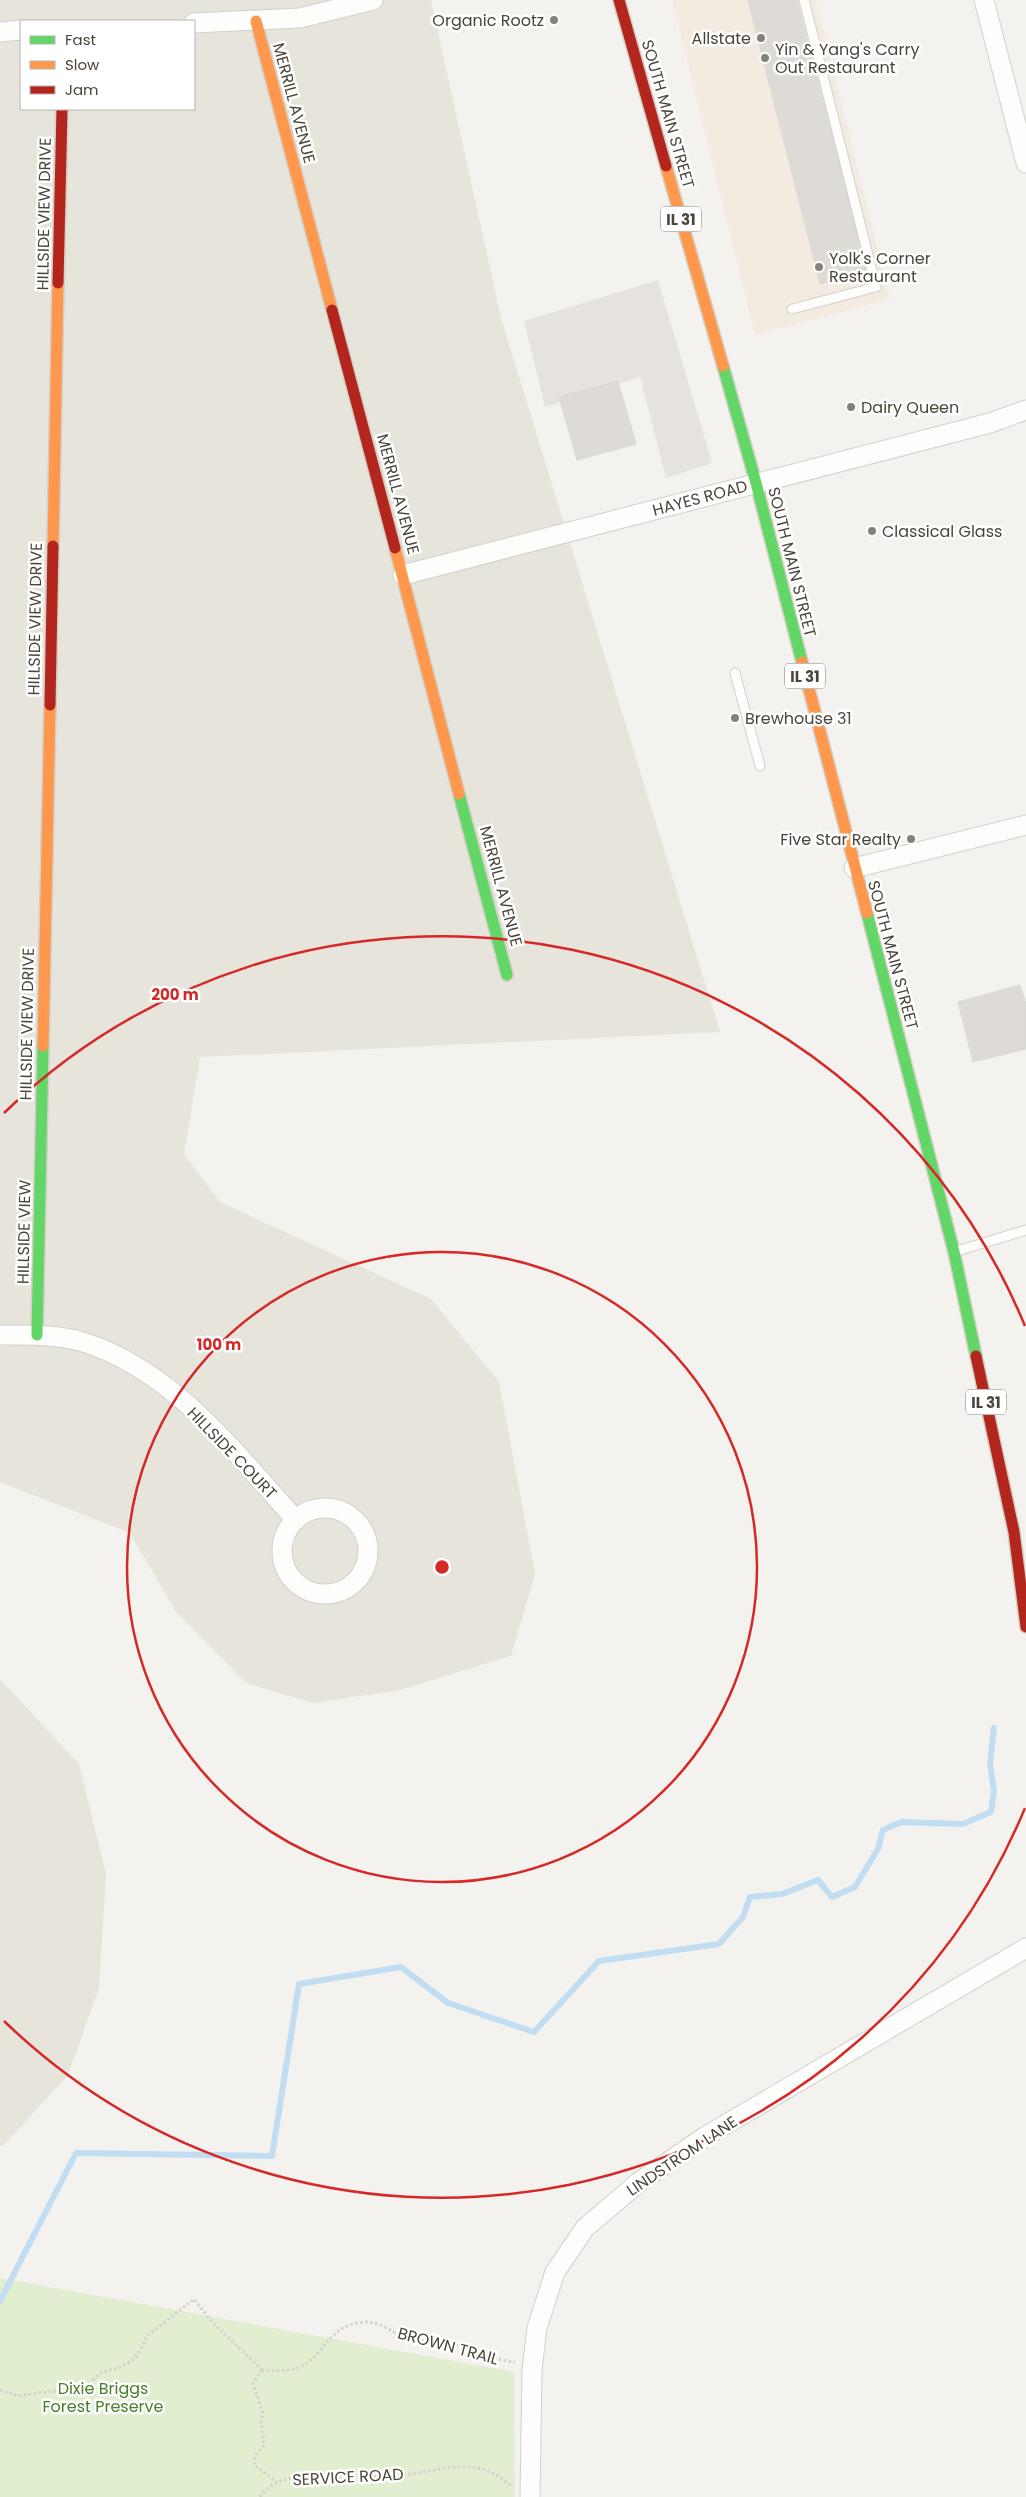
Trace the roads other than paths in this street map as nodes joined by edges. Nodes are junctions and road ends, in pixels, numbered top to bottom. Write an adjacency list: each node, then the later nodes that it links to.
1 (373, 0): 5 (street)
2 (619, 0): 13 (street, SOUTH MAIN STREET / IL 31)
3 (804, 0): 11 (lane)
4 (984, 0): 10 (street)
5 (256, 22): 6 (street); 14 (street, MERRILL AVENUE)
6 (195, 23)
7 (20, 30): 8 (street)
8 (0, 32)
9 (62, 110): 20 (street, HILLSIDE VIEW DRIVE)
10 (1026, 163)
11 (792, 309)
12 (1026, 410): 13 (street, HAYES ROAD)
13 (756, 484): 14 (street, HAYES ROAD); 18 (street, SOUTH MAIN STREET / IL 31)
14 (403, 575): 19 (street, MERRILL AVENUE)
15 (735, 673): 16 (lane)
16 (760, 766)
17 (1026, 825): 18 (street)
18 (854, 868): 22 (street, SOUTH MAIN STREET / IL 31)
19 (507, 976)
20 (43, 1130): 24 (street, HILLSIDE VIEW)
21 (1026, 1230): 22 (lane)
22 (954, 1252): 26 (street, IL 31)
23 (0, 1335): 24 (street, HILLSIDE COURT)
24 (38, 1335): 25 (street, HILLSIDE COURT)
25 (296, 1520): 25 (street)
26 (1022, 1552): 27 (street, IL 31)
27 (1026, 1627)
28 (1026, 1948): 29 (street, LINDSTROM LANE)
29 (522, 2494)

